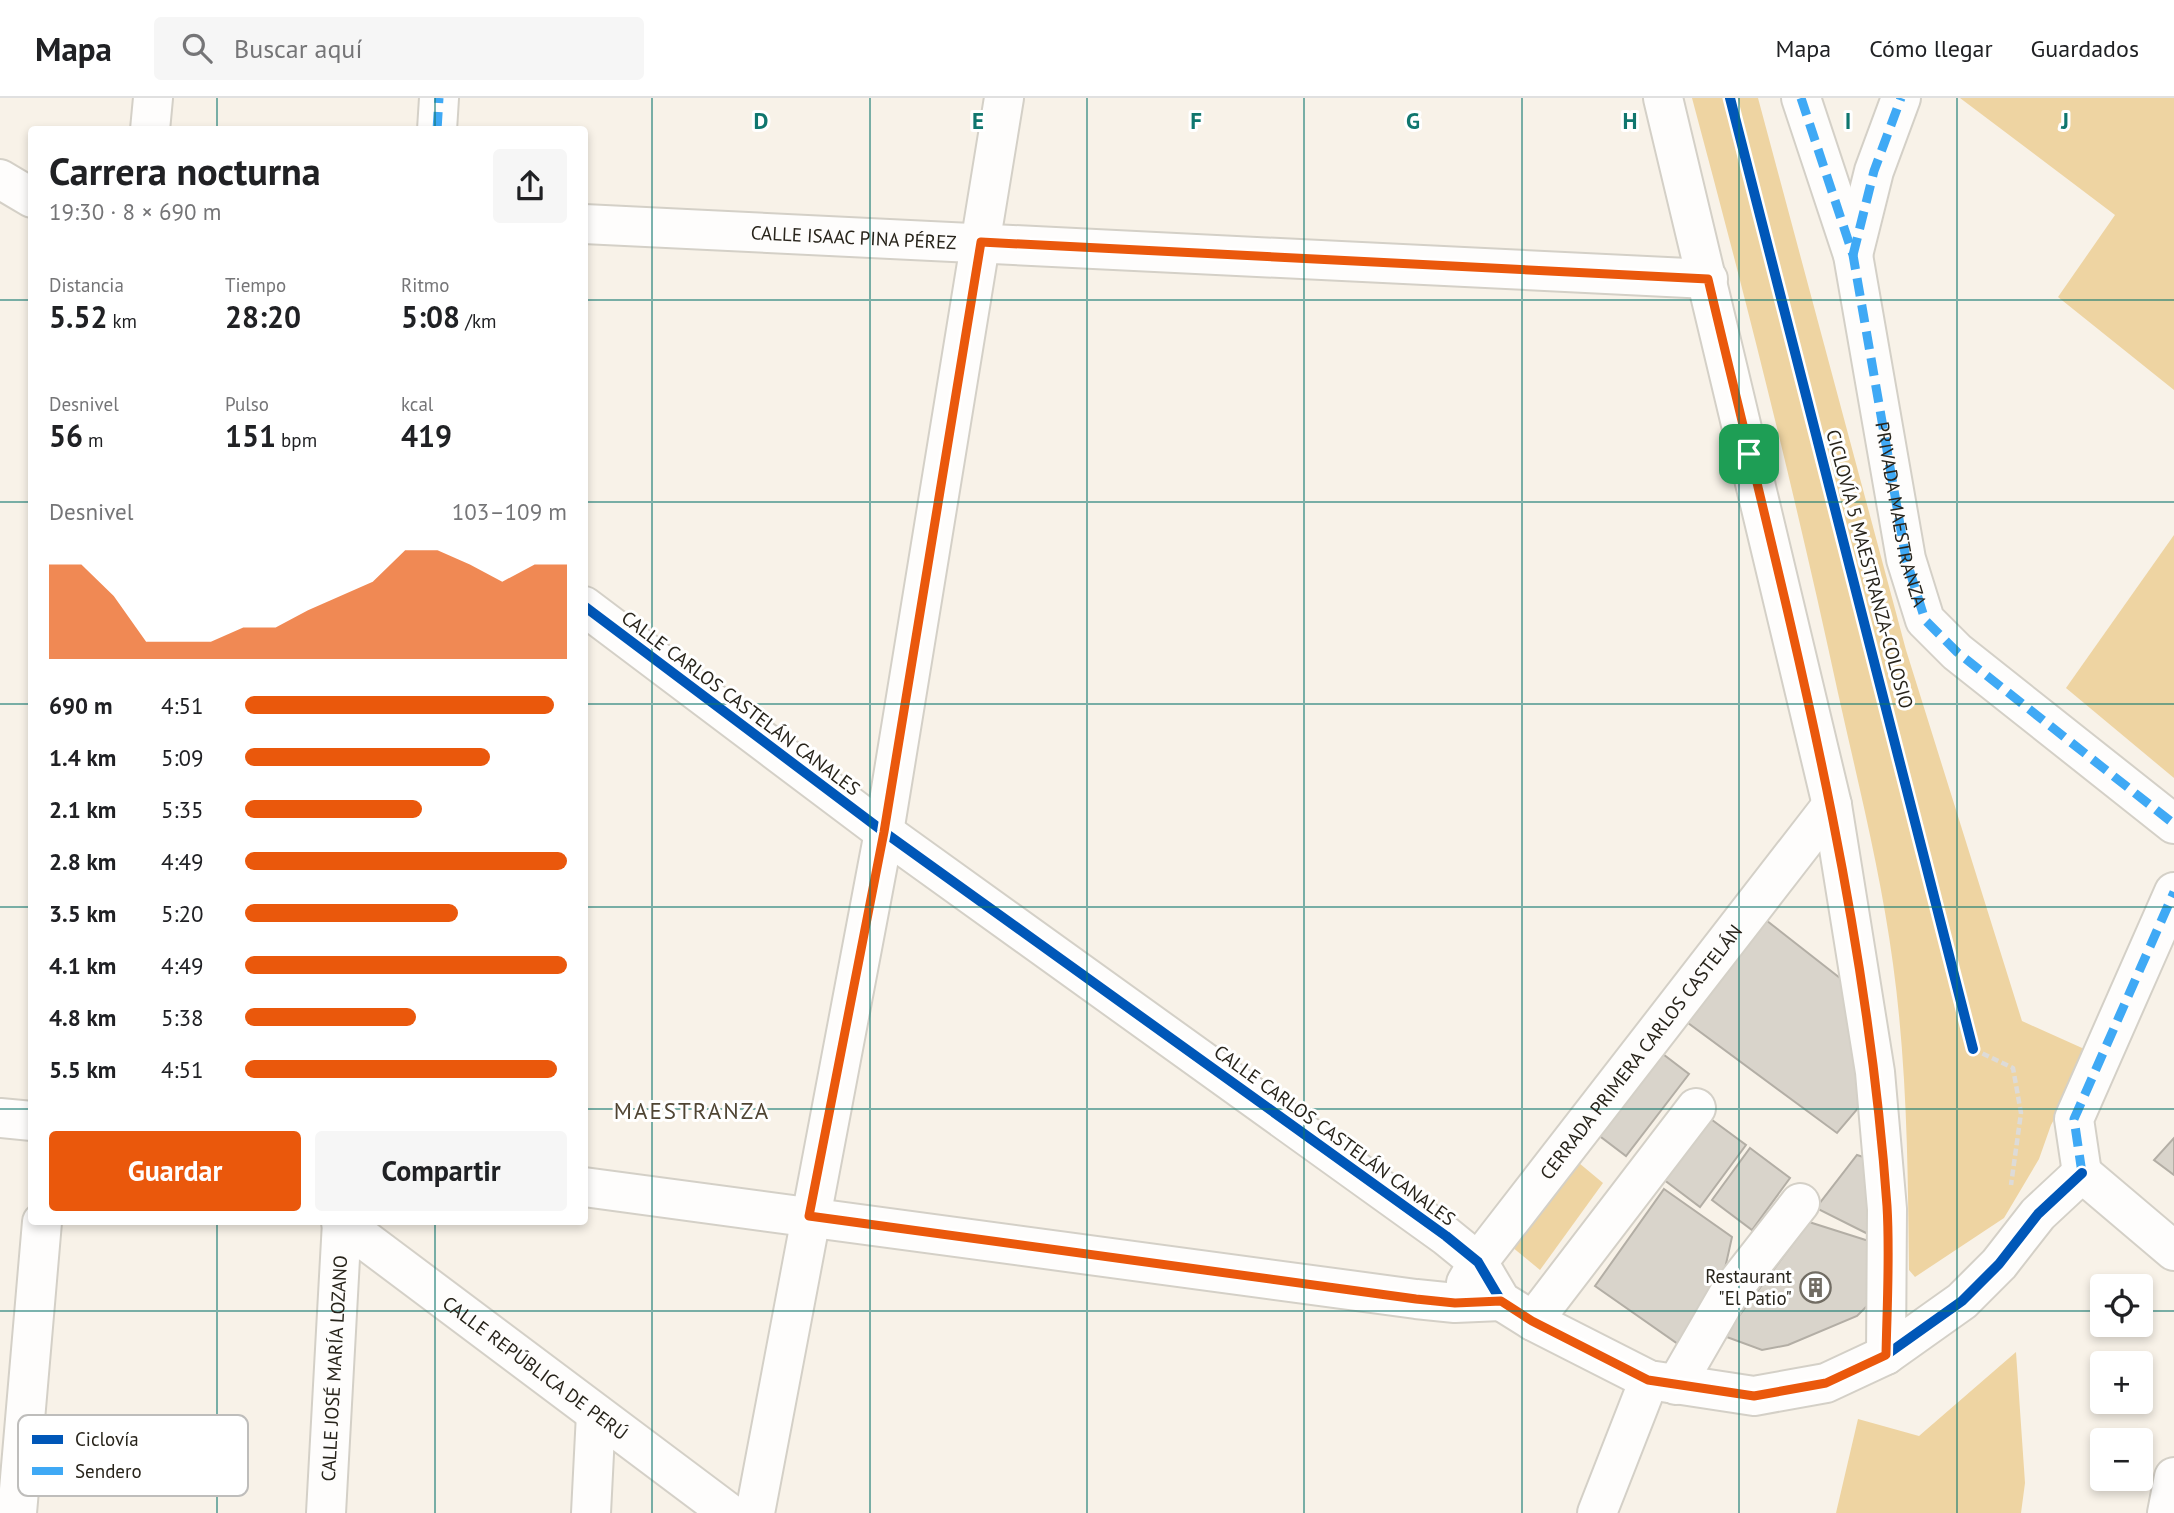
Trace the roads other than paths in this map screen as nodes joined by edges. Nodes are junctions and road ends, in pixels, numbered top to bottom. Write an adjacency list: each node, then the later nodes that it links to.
1 (153, 98): 7 (street)
2 (439, 98): 8 (street)
3 (1004, 98): 12 (street)
4 (1663, 98): 14 (street)
5 (1801, 98): 13 (street, PRIVADA MAESTRANZA)
6 (1902, 98): 13 (street, PRIVADA MAESTRANZA)
7 (150, 126)
8 (437, 126)
9 (0, 179): 10 (street)
10 (28, 196)
11 (588, 224): 12 (street, CALLE ISAAC PINA PÉREZ)
12 (981, 242): 14 (street, CALLE ISAAC PINA PÉREZ); 18 (street)
13 (1853, 255): 17 (street, PRIVADA MAESTRANZA)
14 (1708, 279): 16 (street)
15 (588, 610): 18 (street, CALLE CARLOS CASTELÁN CANALES)
16 (1832, 805): 31 (street, CERRADA PRIMERA CARLOS CASTELÁN); 34 (street)
17 (2174, 824)
18 (884, 832): 26 (street); 31 (street, CALLE CARLOS CASTELÁN CANALES)
19 (2174, 892): 23 (street)
20 (1696, 1108): 33 (street)
21 (0, 1118): 22 (street)
22 (28, 1121)
23 (2082, 1173): 30 (street); 34 (street)
24 (588, 1188): 26 (street)
25 (1800, 1203): 35 (street)
26 (809, 1216): 32 (street); 42 (street)
27 (42, 1225): 37 (street)
28 (342, 1225): 39 (street, CALLE JOSÉ MARÍA LOZANO)
29 (346, 1225): 36 (street, CALLE REPÚBLICA DE PERÚ)
30 (2174, 1251)
31 (1478, 1262): 32 (street, CERRADA PRIMERA CARLOS CASTELÁN); 33 (street, CALLE CARLOS CASTELÁN CANALES)
32 (1455, 1303): 33 (street)
33 (1517, 1311): 35 (street)
34 (1886, 1355): 35 (street)
35 (1662, 1383): 43 (street)
36 (596, 1414): 40 (street); 41 (street, CALLE REPÚBLICA DE PERÚ)
37 (25, 1415)
38 (2174, 1477): 44 (street)
39 (326, 1513)
40 (590, 1513)
41 (729, 1513)
42 (755, 1513)
43 (1597, 1513)
44 (2167, 1513)

